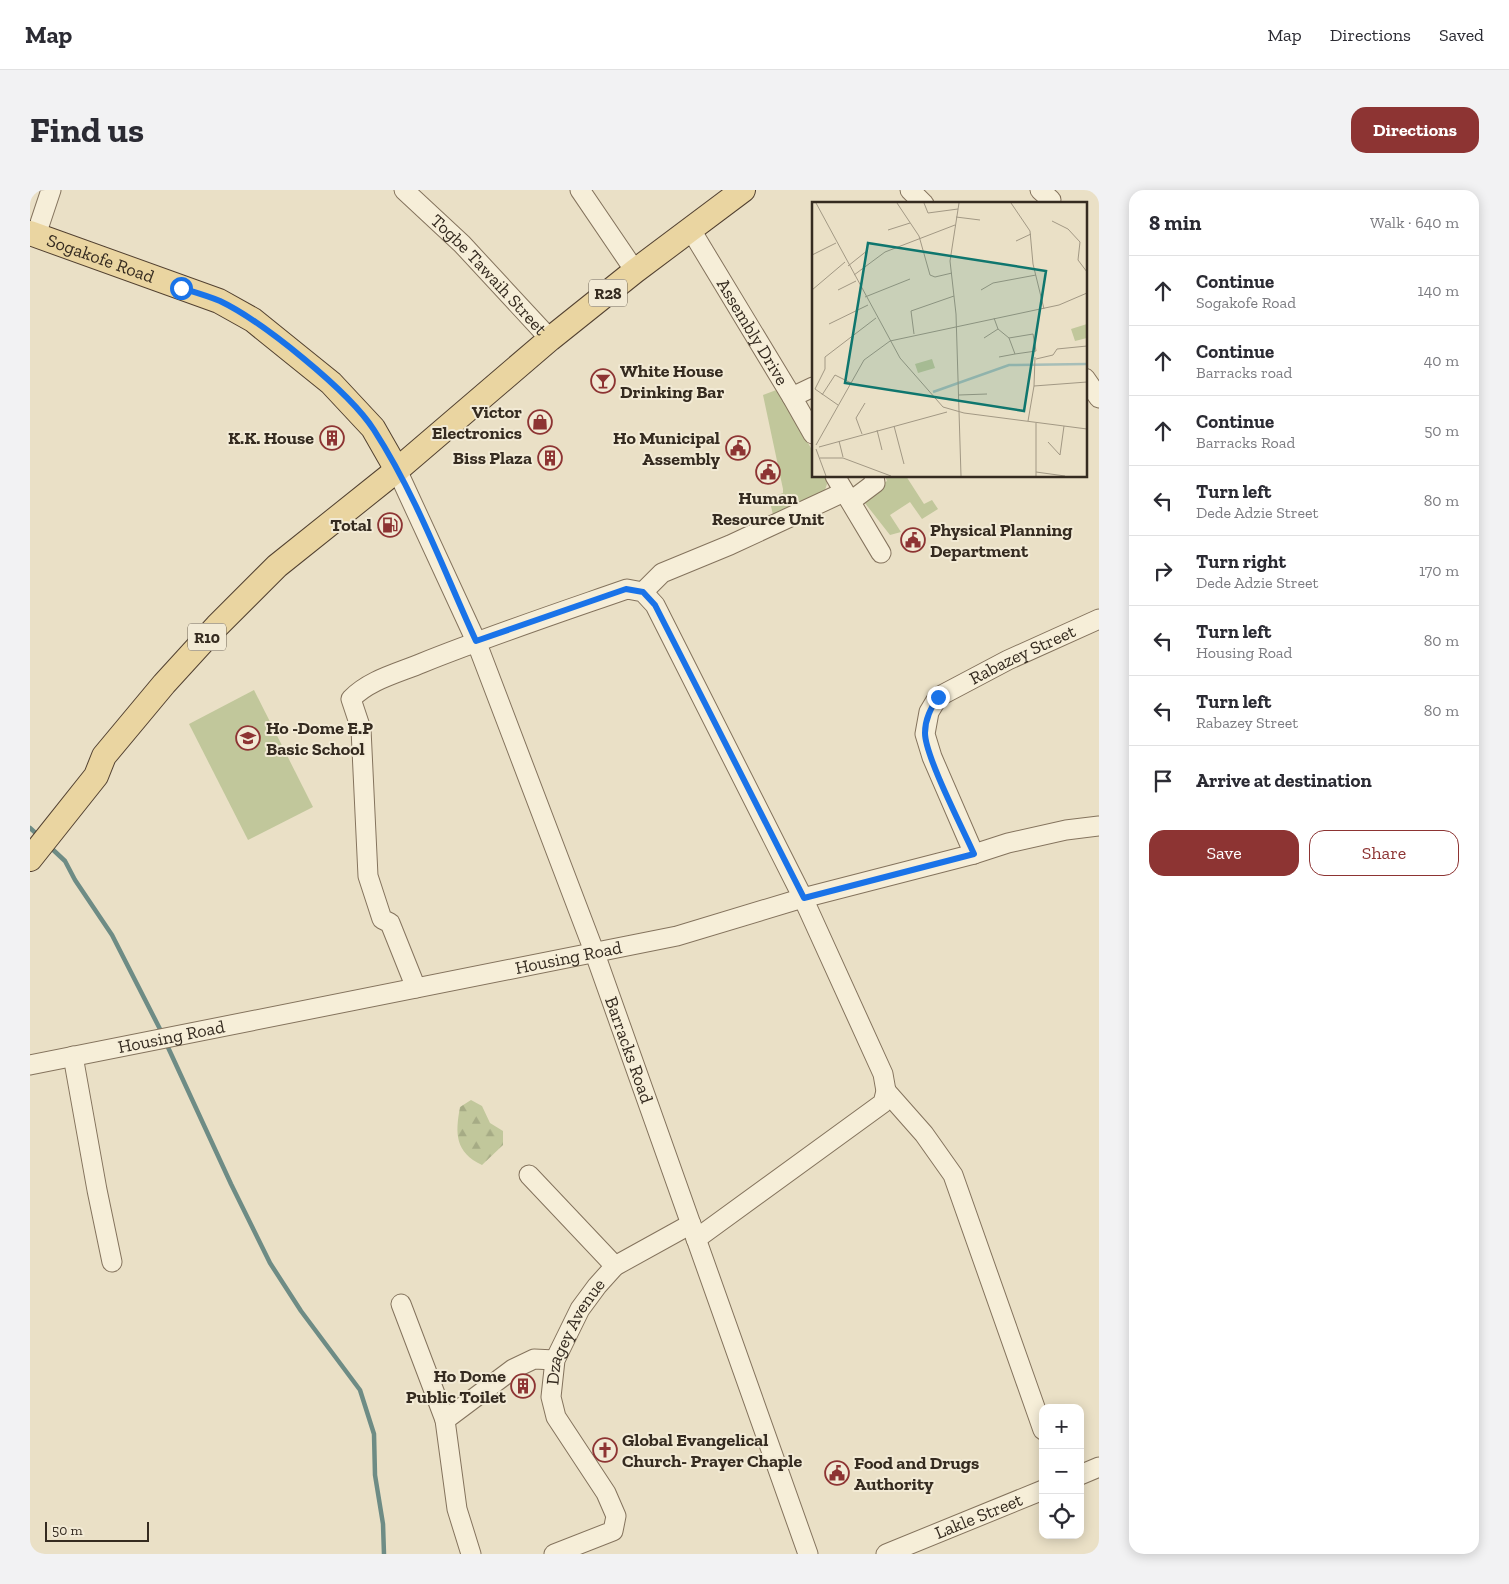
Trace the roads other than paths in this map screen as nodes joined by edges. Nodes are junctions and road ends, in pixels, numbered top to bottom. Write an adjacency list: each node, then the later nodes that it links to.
1 (51, 190): 8 (street)
2 (404, 190): 10 (street, Togbe Tawaih Street)
3 (580, 190): 9 (street)
4 (743, 190): 7 (main road, R28)
5 (910, 190): 6 (street)
6 (922, 202)
7 (691, 230): 9 (main road, R28); 13 (street, Assembly Drive)
8 (33, 234): 16 (main road, Sogakofe Road)
9 (635, 271): 10 (main road, R28)
10 (550, 339): 16 (main road, R28)
11 (1086, 379): 14 (street)
12 (812, 387): 13 (street)
13 (792, 397): 15 (street, Assembly Drive)
14 (1099, 398)
15 (812, 432)
16 (397, 470): 22 (street, Barracks Road); 24 (main road, R10)
17 (875, 478): 18 (street)
18 (843, 490): 19 (street); 20 (street)
19 (881, 553)
20 (643, 592): 22 (street); 26 (street)
21 (1099, 619): 25 (street, Rabazey Street)
22 (476, 641): 27 (street, Barracks Road); 28 (street)
23 (1099, 826): 25 (street, Housing Road)
24 (35, 839)
25 (974, 854): 26 (street, Housing Road)
26 (804, 898): 27 (street, Housing Road); 31 (street)
27 (594, 951): 28 (street, Housing Road); 33 (street, Barracks Road)
28 (416, 988): 29 (street, Housing Road)
29 (73, 1056): 30 (street, Housing Road); 34 (street)
30 (30, 1065)
31 (886, 1091): 33 (street, Dzagey Avenue); 38 (street)
32 (529, 1175): 35 (street)
33 (693, 1232): 35 (street, Dzagey Avenue); 45 (street, Barracks Road)
34 (112, 1262)
35 (615, 1266): 37 (street, Dzagey Avenue)
36 (401, 1304): 39 (street)
37 (555, 1360): 39 (street); 44 (street, Dzagey Avenue)
38 (1039, 1419)
39 (445, 1420): 43 (street)
40 (1099, 1467): 41 (street)
41 (1084, 1473)
42 (1039, 1492): 46 (street, Lakle Street)
43 (471, 1554)
44 (554, 1554)
45 (808, 1554)
46 (886, 1554)

